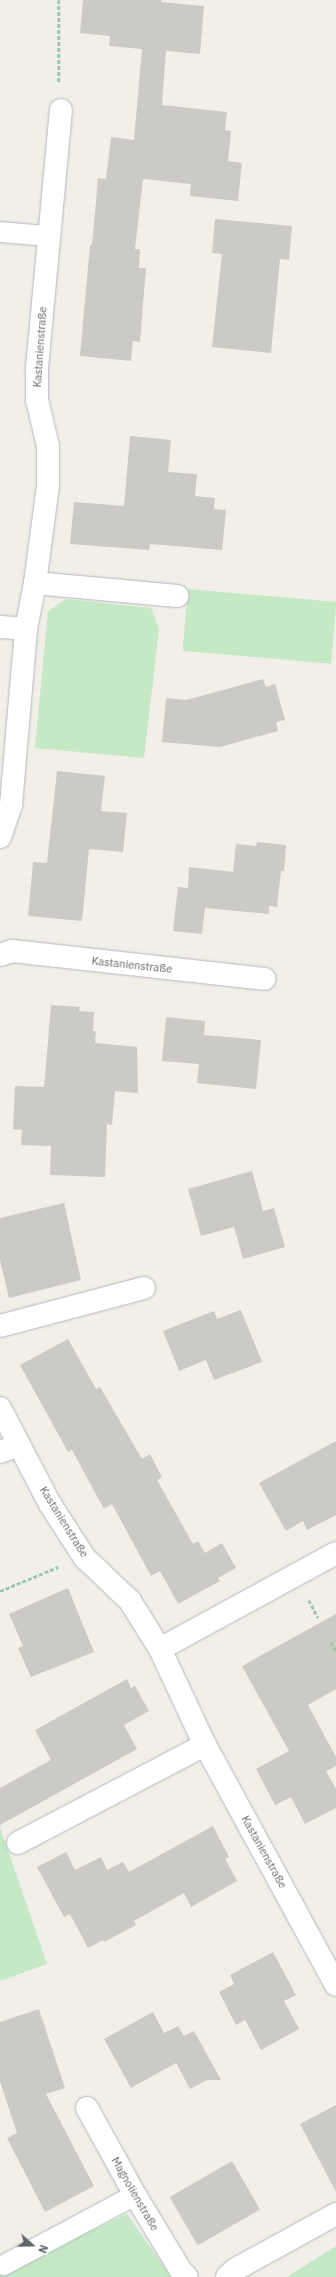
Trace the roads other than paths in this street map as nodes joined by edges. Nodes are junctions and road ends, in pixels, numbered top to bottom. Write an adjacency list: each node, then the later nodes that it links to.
1 (61, 110): 3 (street, Kastanienstraße)
2 (0, 232): 3 (lane)
3 (48, 236): 4 (street, Kastanienstraße)
4 (35, 583): 5 (street); 7 (street, Kastanienstraße)
5 (177, 596)
6 (0, 627): 7 (street)
7 (26, 629): 8 (street, Kastanienstraße)
8 (0, 837)
9 (0, 955): 10 (street, Kastanienstraße)
10 (264, 979)
11 (144, 1288): 12 (street)
12 (0, 1326)
13 (0, 1408): 14 (street, Kastanienstraße)
14 (9, 1449): 16 (street, Kastanienstraße)
15 (336, 1553): 16 (street)
16 (160, 1649): 17 (street, Kastanienstraße)
17 (205, 1745): 18 (street); 19 (street, Kastanienstraße)
18 (18, 1843)
19 (329, 1955): 20 (street, Kastanienstraße)
20 (336, 1985)
21 (87, 2108): 22 (street, Magnolienstraße)
22 (135, 2195): 24 (lane); 25 (street, Magnolienstraße)
23 (336, 2214): 26 (street)
24 (4, 2265)
25 (187, 2277)
26 (227, 2277)

